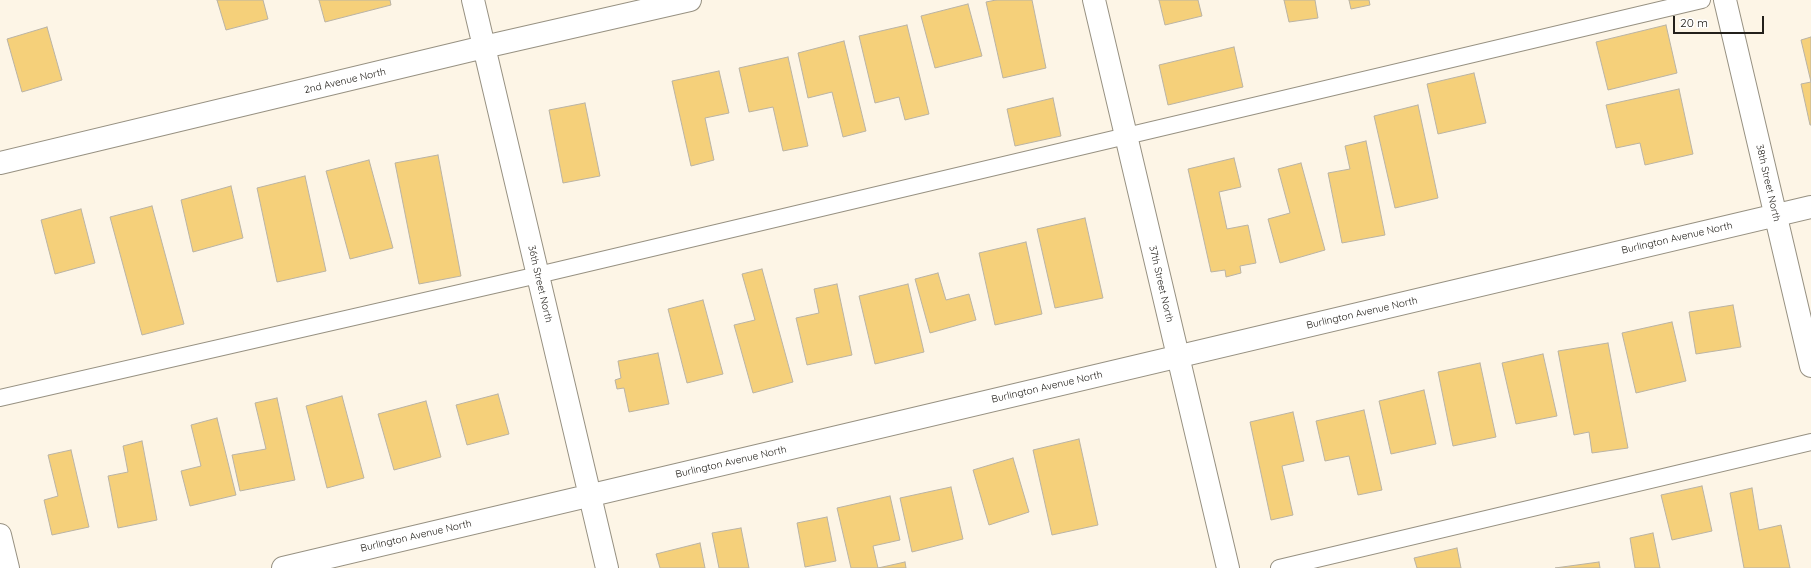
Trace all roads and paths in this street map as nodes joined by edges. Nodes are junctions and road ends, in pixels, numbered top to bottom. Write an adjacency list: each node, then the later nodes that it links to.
1 (473, 0): 6 (street, 36th Street North)
2 (690, 0): 6 (street, 2nd Avenue North)
3 (1094, 0): 7 (street, 37th Street North)
4 (1702, 0): 7 (lane)
5 (1725, 0): 10 (street, 38th Street North)
6 (484, 47): 8 (street, 2nd Avenue North); 11 (street, 36th Street North)
7 (1126, 135): 11 (lane); 12 (street, 37th Street North)
8 (0, 163)
9 (1811, 206): 10 (street, Burlington Avenue North)
10 (1776, 215): 12 (street, Burlington Avenue North); 13 (street, 38th Street North)
11 (538, 274): 14 (lane); 16 (street, 36th Street North)
12 (1178, 356): 16 (street, Burlington Avenue North); 21 (street, 37th Street North)
13 (1811, 366)
14 (0, 398)
15 (1811, 442): 22 (lane)
16 (590, 496): 19 (street, Burlington Avenue North); 20 (street, 36th Street North)
17 (0, 535): 18 (street)
18 (8, 568)
19 (283, 568)
20 (607, 568)
21 (1228, 568)
22 (1279, 568)

